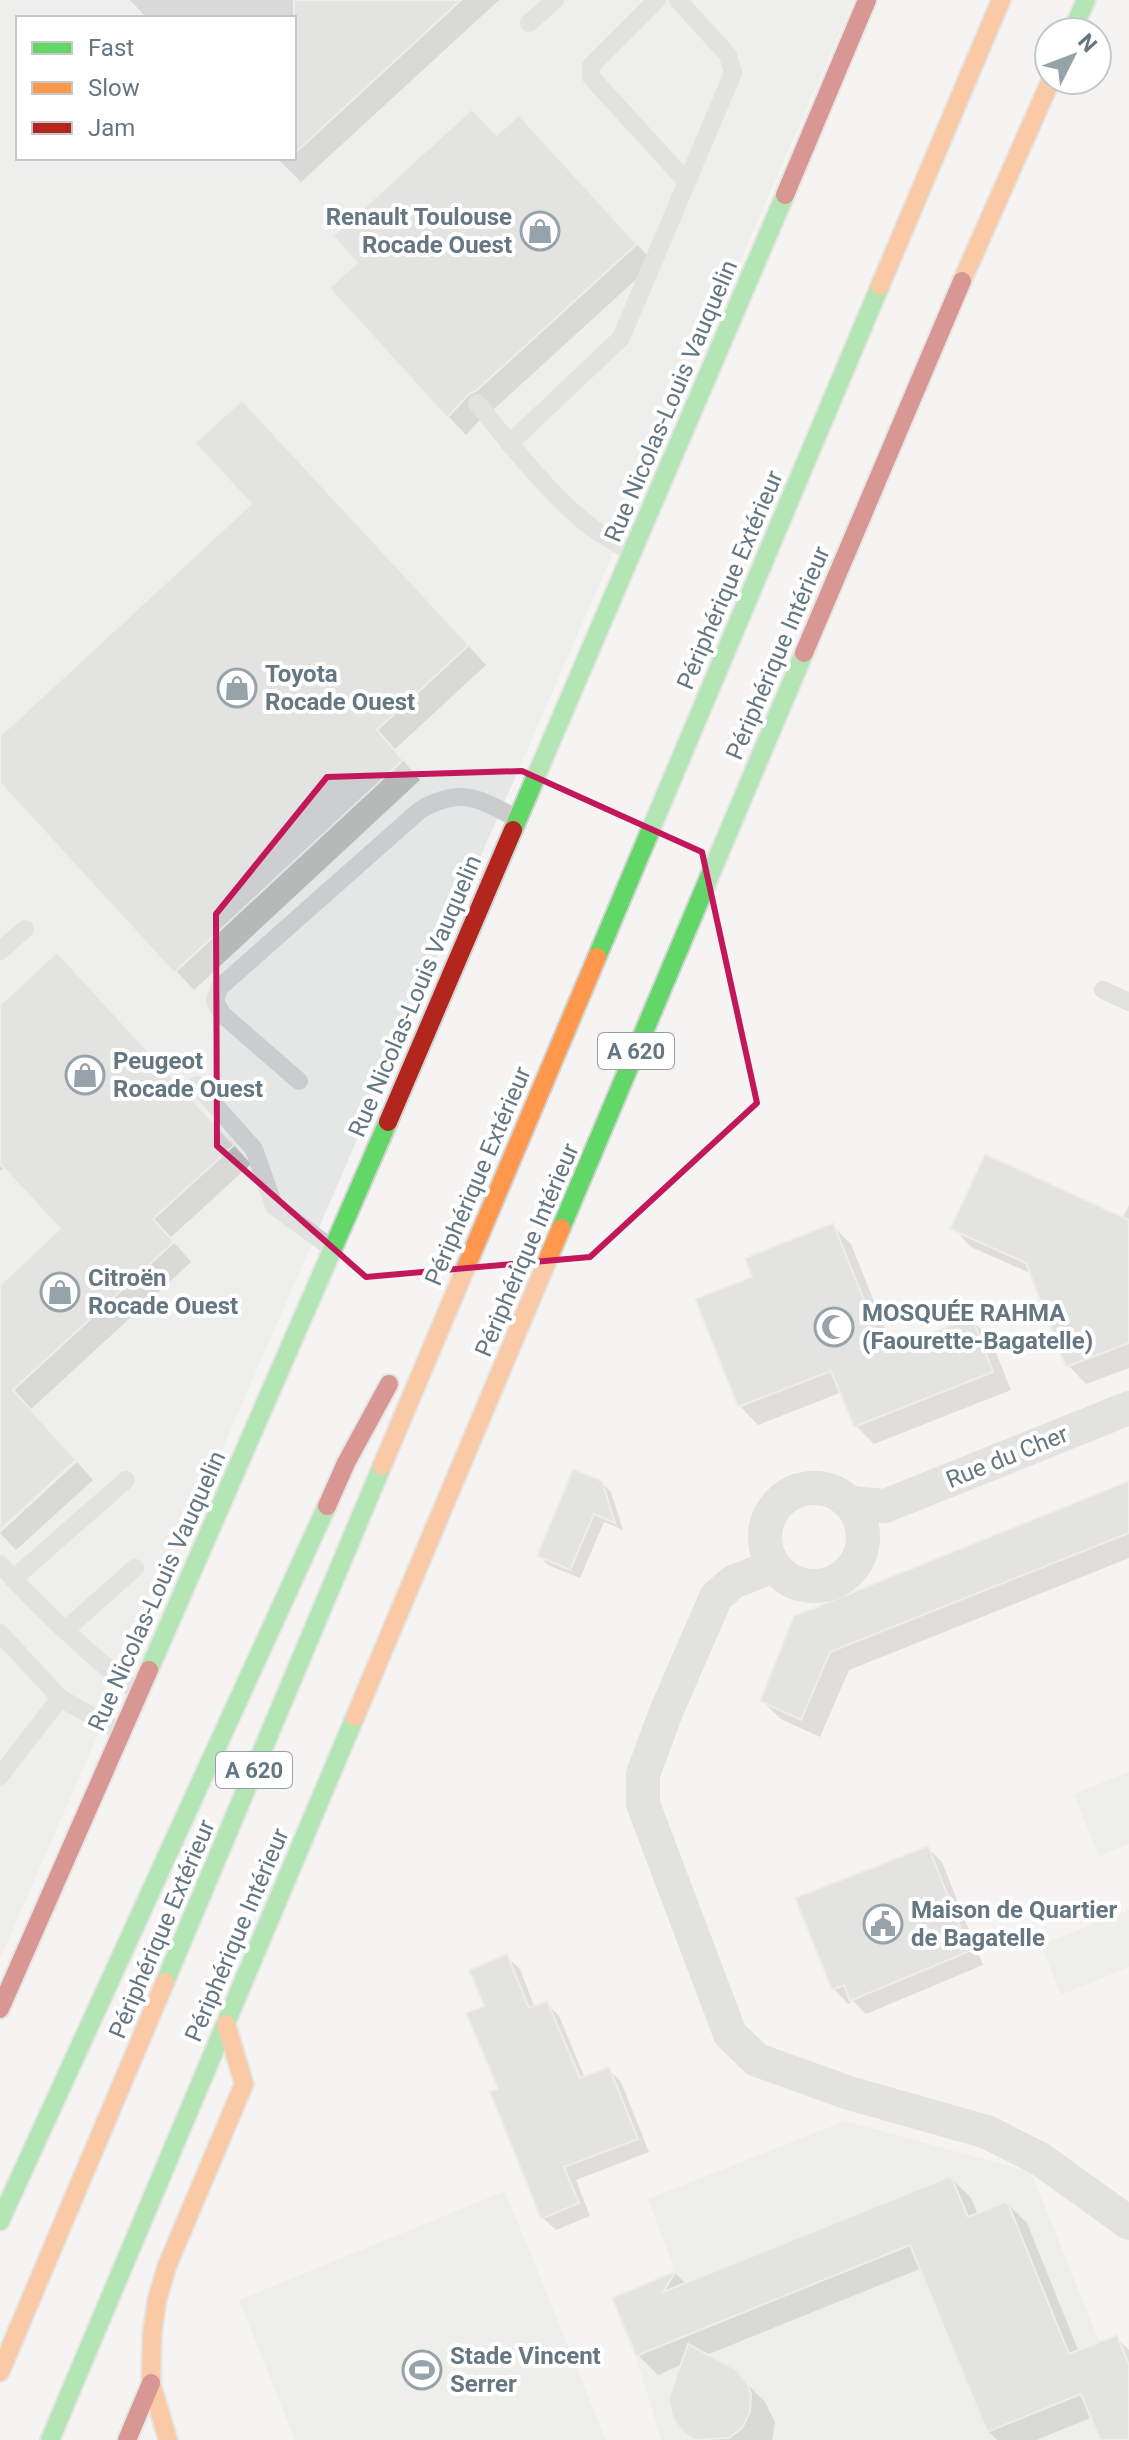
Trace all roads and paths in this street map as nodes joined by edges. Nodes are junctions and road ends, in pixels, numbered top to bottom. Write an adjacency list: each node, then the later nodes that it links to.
1 (555, 0): 6 (lane)
2 (657, 0): 8 (lane)
3 (678, 0): 8 (lane)
4 (867, 0): 11 (main road, Rue Nicolas-Louis Vauquelin)
5 (1001, 0): 19 (main road, Périphérique Extérieur / A 620)
6 (529, 23)
7 (1044, 96): 37 (main road, Périphérique Intérieur / A 620)
8 (687, 182): 10 (lane)
9 (477, 403): 10 (lane)
10 (509, 444): 11 (lane)
11 (632, 553): 12 (main road, Rue Nicolas-Louis Vauquelin)
12 (518, 819): 17 (lane); 20 (main road, Rue Nicolas-Louis Vauquelin)
13 (25, 929): 14 (lane)
14 (0, 951)
15 (1103, 990): 16 (lane)
16 (1129, 1002)
17 (299, 1081)
18 (197, 1085): 20 (lane)
19 (508, 1168): 21 (main road); 40 (main road, Périphérique Extérieur / A 620)
20 (333, 1249): 32 (main road, Rue Nicolas-Louis Vauquelin)
21 (419, 1329)
22 (397, 1369): 38 (main road)
23 (1129, 1408): 25 (street, Rue du Cher)
24 (126, 1480): 29 (lane)
25 (866, 1513): 27 (street); 27 (street)
26 (0, 1564): 29 (lane)
27 (774, 1566): 39 (street)
28 (135, 1568): 30 (lane)
29 (13, 1579): 30 (lane)
30 (65, 1630): 32 (lane)
31 (0, 1633): 33 (lane)
32 (139, 1693): 34 (main road, Rue Nicolas-Louis Vauquelin)
33 (60, 1698): 34 (lane); 35 (lane)
34 (122, 1733): 36 (main road, Rue Nicolas-Louis Vauquelin)
35 (0, 1776)
36 (0, 2009)
37 (226, 2024): 41 (main road); 42 (main road, Périphérique Intérieur / A 620)
38 (0, 2221)
39 (1129, 2223)
40 (0, 2372)
41 (151, 2383): 43 (main road); 44 (main road)
42 (50, 2440)
43 (127, 2440)
44 (168, 2440)

